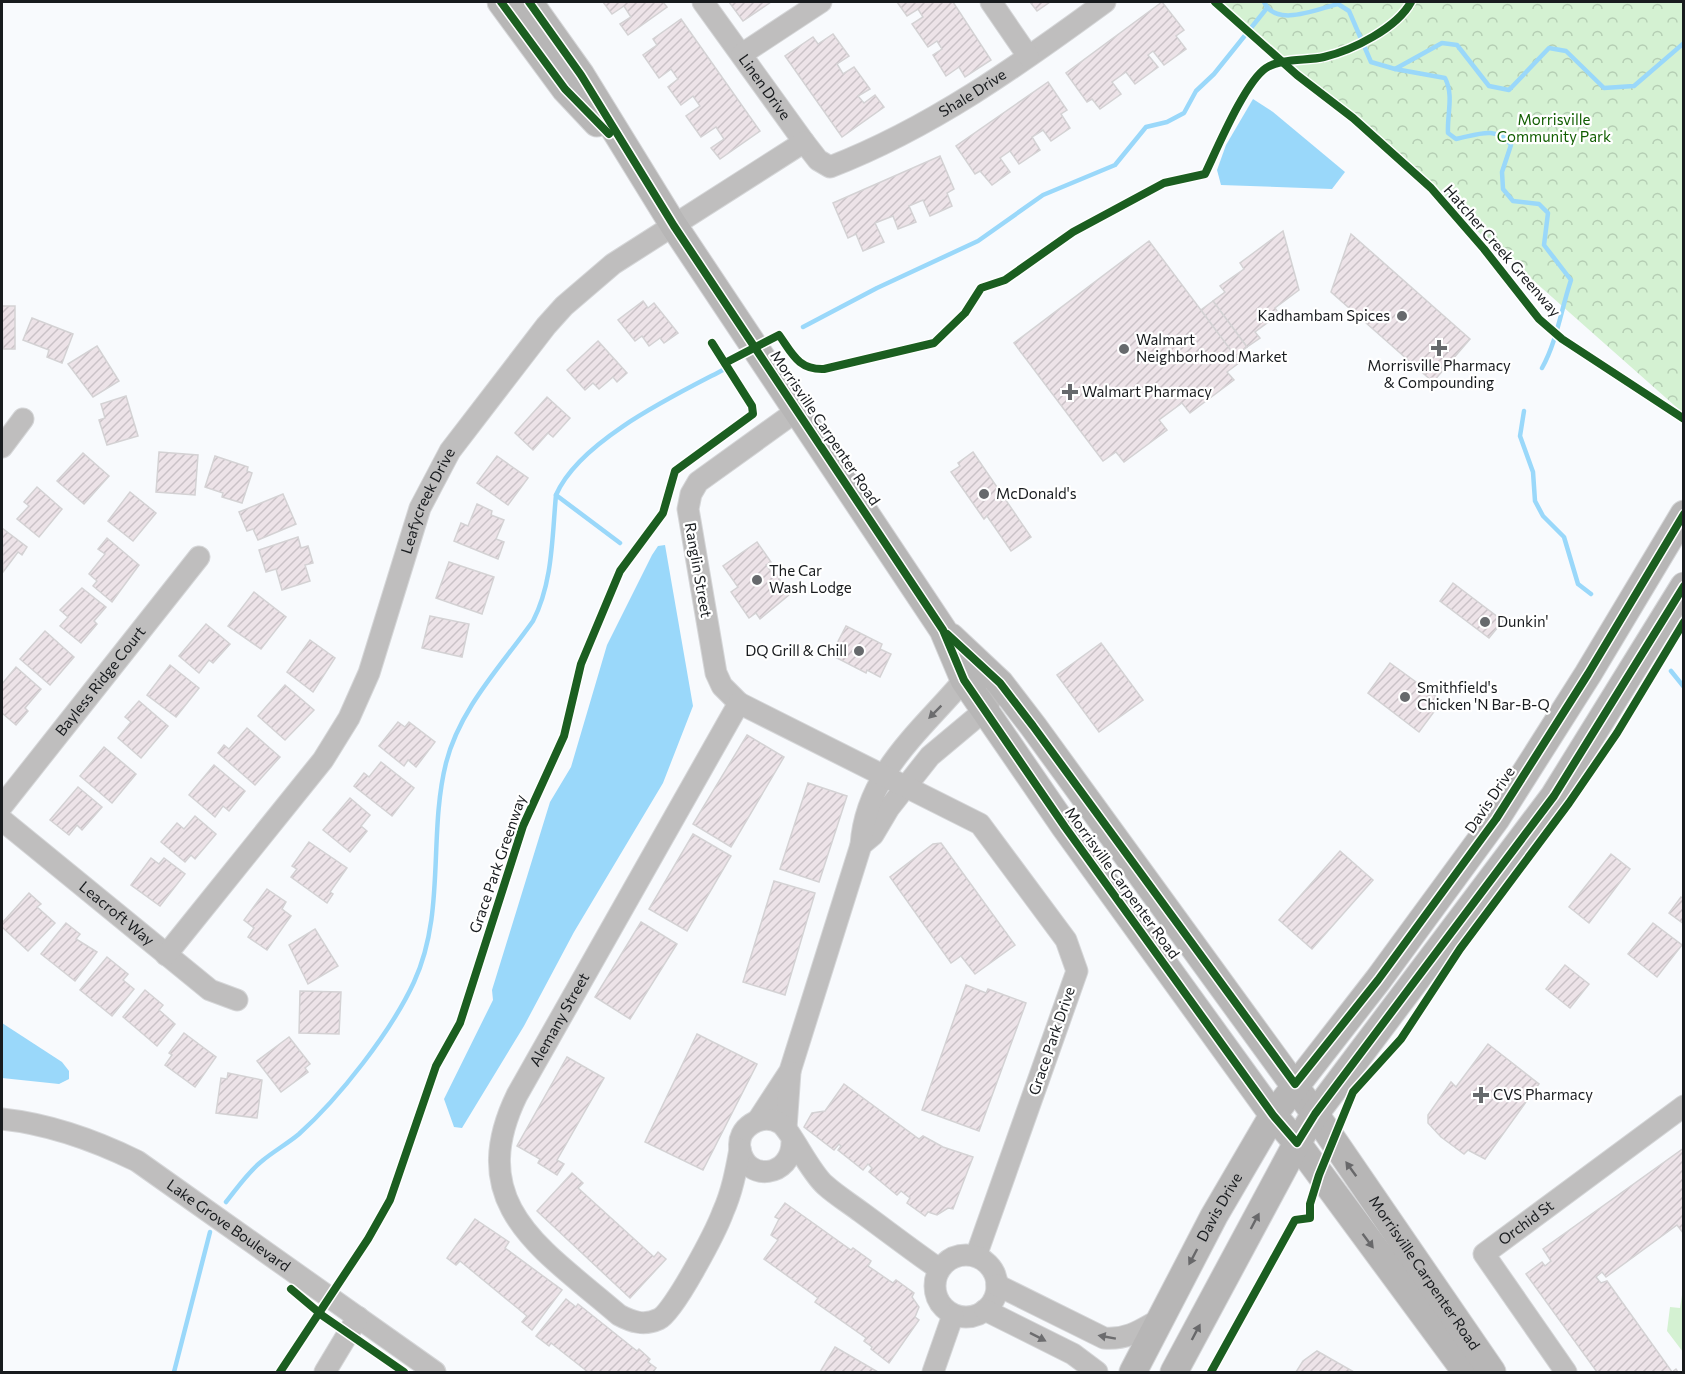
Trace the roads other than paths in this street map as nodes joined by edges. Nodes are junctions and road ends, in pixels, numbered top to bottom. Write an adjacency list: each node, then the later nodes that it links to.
1 (501, 2): 10 (main road, Morrisville Carpenter Road)
2 (529, 2): 10 (main road, Morrisville Carpenter Road)
3 (703, 2): 7 (street, Linen Drive)
4 (821, 2): 7 (street)
5 (991, 2): 8 (street)
6 (1106, 2): 8 (street, Shale Drive)
7 (742, 54): 9 (street, Linen Drive)
8 (1028, 56): 11 (street, Shale Drive)
9 (804, 142): 11 (street, Linen Drive); 12 (street, Leafycreek Drive)
10 (626, 151): 12 (main road, Morrisville Carpenter Road)
11 (830, 167)
12 (674, 226): 13 (main road, Morrisville Carpenter Road); 29 (street, Leafycreek Drive)
13 (798, 410): 19 (main road, Morrisville Carpenter Road); 22 (street, Ranglin Street)
14 (23, 419): 15 (street)
15 (2, 447)
16 (1683, 514): 32 (main road, Davis Drive)
17 (199, 557): 26 (street, Bayless Ridge Court)
18 (1683, 586): 35 (main road)
19 (943, 630): 20 (main road, Morrisville Carpenter Road); 21 (main road, Morrisville Carpenter Road)
20 (964, 681): 21 (street); 23 (main road, Morrisville Carpenter Road); 24 (street, one-way to 24)
21 (1000, 683): 23 (street); 32 (main road, Morrisville Carpenter Road)
22 (739, 703): 24 (street); 43 (street, Alemany Street)
23 (985, 710): 25 (street); 34 (main road, Morrisville Carpenter Road)
24 (881, 776): 25 (street); 28 (street)
25 (904, 787): 28 (street); 44 (street, Grace Park Drive)
26 (2, 806)
27 (2, 820): 29 (street, Leacroft Way)
28 (861, 844): 31 (street)
29 (166, 955): 30 (street, Leacroft Way)
30 (237, 1000)
31 (790, 1071): 37 (street); 38 (street)
32 (1294, 1084): 34 (main road, Davis Drive); 35 (main road, Morrisville Carpenter Road)
33 (1683, 1106): 59 (street, Orchid St)
34 (1273, 1114): 39 (main road, Morrisville Carpenter Road); 50 (main road, Davis Drive, one-way to 50)
35 (1315, 1114): 39 (main road); 58 (main road, Morrisville Carpenter Road, one-way to 35)
36 (2, 1119): 49 (street, Lake Grove Boulevard)
37 (758, 1120): 38 (street); 40 (street)
38 (789, 1135): 41 (street); 42 (street)
39 (1297, 1143): 56 (main road, one-way to 39); 57 (main road, Morrisville Carpenter Road, one-way to 57)
40 (740, 1149): 41 (street); 43 (street, Alemany Street)
41 (772, 1171): 42 (street); 43 (street, Alemany Street)
42 (824, 1185): 45 (street)
43 (722, 1215)
44 (976, 1256): 45 (street); 46 (street)
45 (939, 1269): 48 (street)
46 (997, 1285): 47 (street); 50 (street, one-way to 46)
47 (985, 1310): 48 (street); 54 (street, one-way to 54)
48 (953, 1315): 53 (street)
49 (358, 1317): 51 (street); 52 (street, Lake Grove Boulevard)
50 (1160, 1319): 55 (main road, Davis Drive)
51 (325, 1372)
52 (435, 1372)
53 (933, 1372)
54 (1097, 1372)
55 (1133, 1372)
56 (1174, 1372)
57 (1466, 1372)
58 (1492, 1372)
59 (1566, 1372)

